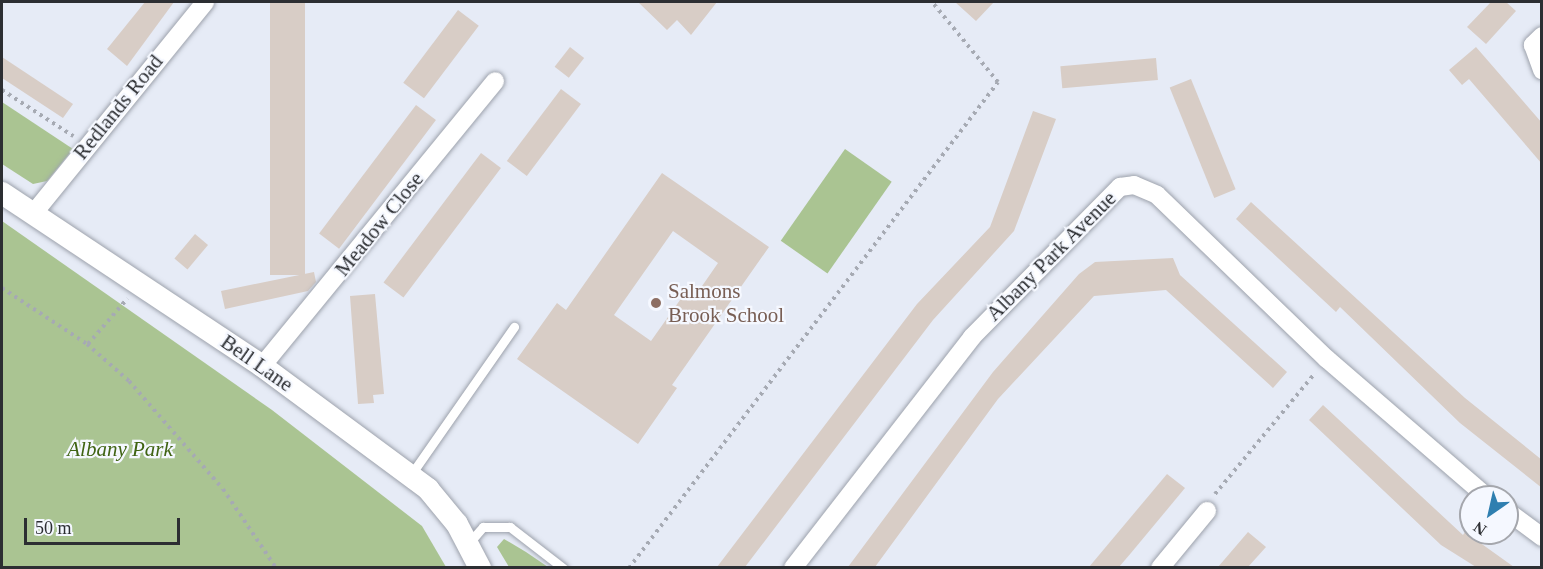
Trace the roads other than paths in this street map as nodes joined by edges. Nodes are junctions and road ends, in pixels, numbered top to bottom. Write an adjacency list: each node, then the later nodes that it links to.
1 (205, 2): 6 (street, Redlands Road)
2 (1542, 36): 3 (street)
3 (1542, 70)
4 (495, 81): 8 (street, Meadow Close)
5 (2, 193): 6 (street, Bell Lane)
6 (33, 213): 8 (street, Bell Lane)
7 (513, 327): 9 (lane)
8 (262, 366): 9 (street, Bell Lane)
9 (410, 476): 14 (street, Bell Lane)
10 (1474, 485): 17 (street, Albany Park Avenue)
11 (1208, 511): 18 (street)
12 (1519, 520): 13 (street)
13 (1542, 537)
14 (468, 544): 15 (street, Bell Lane); 16 (lane)
15 (480, 567)
16 (563, 567)
17 (794, 567)
18 (1160, 567)

